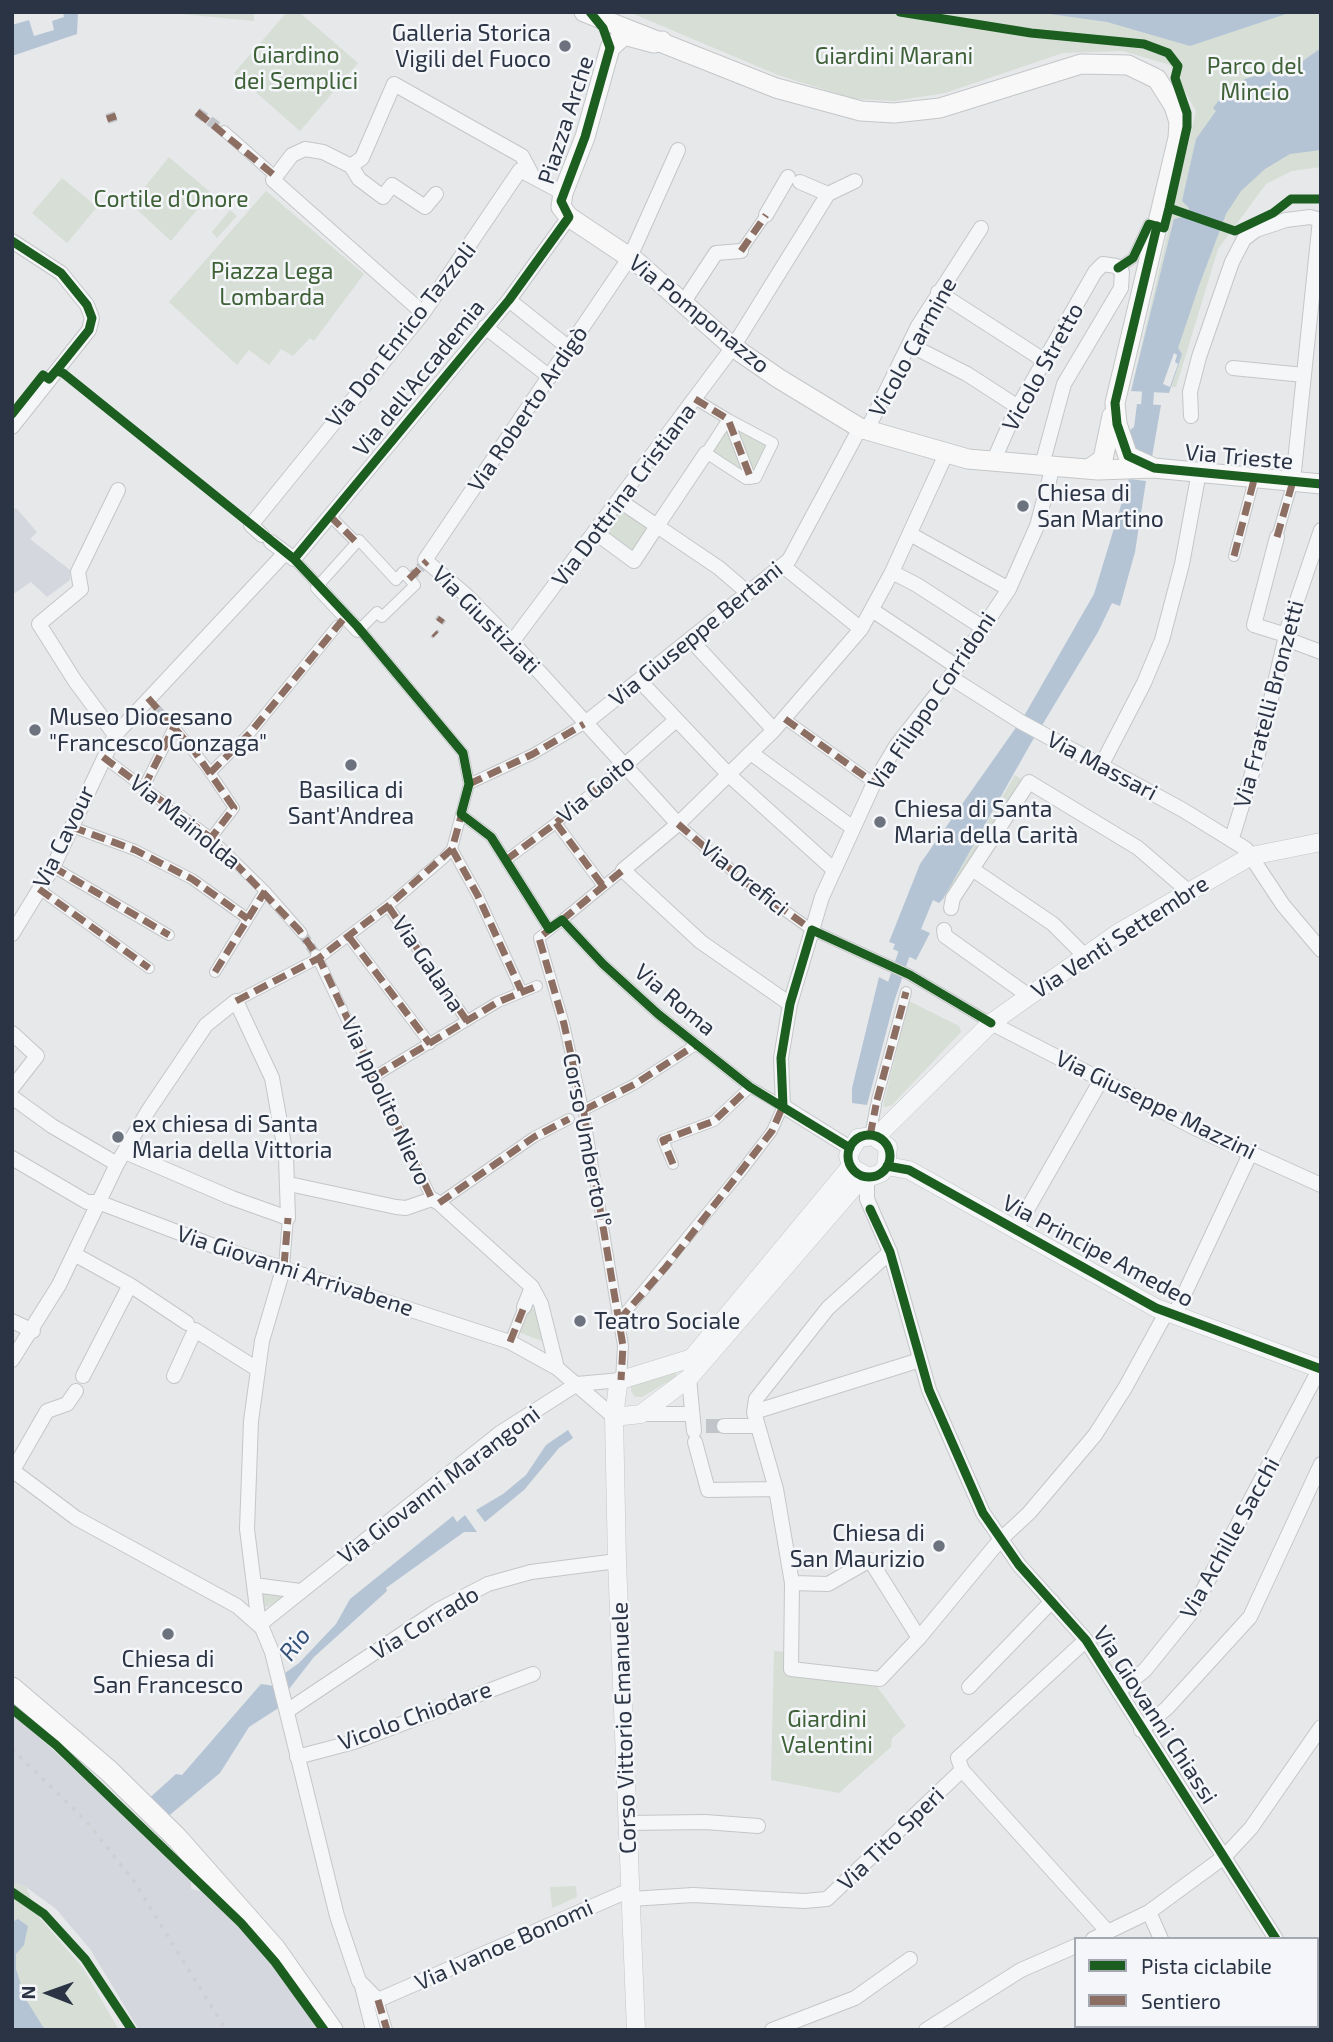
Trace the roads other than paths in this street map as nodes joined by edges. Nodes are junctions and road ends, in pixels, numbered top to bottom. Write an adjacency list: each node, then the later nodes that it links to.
1 (587, 13): 2 (main road); 3 (main road)
2 (662, 41): 3 (main road); 15 (main road)
3 (610, 48): 12 (main road, Piazza Arche)
4 (224, 131): 8 (street)
5 (678, 150): 19 (street, Via Roberto Ardigò)
6 (351, 166): 7 (street, Piazza Arche); 8 (street); 10 (street)
7 (524, 175): 12 (street, Piazza Arche); 25 (street, Via Don Enrico Tazzoli)
8 (275, 176): 25 (street)
9 (855, 181): 11 (street)
10 (436, 194)
11 (828, 194): 13 (street); 28 (street, Via Dottrina Cristiana)
12 (564, 205): 19 (main road, Via Pomponazzo); 22 (street, Via dell'Accademia)
13 (766, 215): 18 (street)
14 (1320, 220): 23 (street); 37 (street)
15 (1160, 227): 20 (street); 35 (main road)
16 (981, 228): 21 (street, Vicolo Carmine)
17 (12, 241): 39 (street)
18 (741, 251): 24 (street)
19 (630, 257): 24 (main road, Via Pomponazzo); 29 (street, Via Roberto Ardigò)
20 (1118, 268): 30 (street, Vicolo Stretto); 45 (street, Via Filippo Corridoni)
21 (938, 292): 27 (street, Vicolo Carmine); 30 (street)
22 (509, 299): 26 (street, Via dell'Accademia); 29 (street)
23 (1317, 299): 32 (street)
24 (682, 303): 28 (main road, Via Pomponazzo)
25 (424, 313): 61 (street, Via Don Enrico Tazzoli)
26 (485, 327): 33 (street); 54 (street, Via dell'Accademia)
27 (910, 345): 36 (street); 40 (street, Vicolo Carmine)
28 (733, 347): 34 (street, Via Dottrina Cristiana); 40 (main road, Via Pomponazzo)
29 (569, 348): 33 (street, Via Roberto Ardigò)
30 (1045, 360): 36 (street, Vicolo Stretto)
31 (1233, 368): 32 (street)
32 (1304, 375): 50 (street)
33 (550, 377): 63 (street, Via Roberto Ardigò)
34 (695, 399): 38 (street); 53 (street, Via Dottrina Cristiana)
35 (1115, 403): 43 (main road); 46 (main road)
36 (1018, 407): 44 (street, Vicolo Stretto)
37 (1191, 416)
38 (729, 419): 41 (street); 49 (street); 49 (street)
39 (12, 427)
40 (864, 429): 42 (main road, Via Pomponazzo); 64 (street, Via Giuseppe Bertani)
41 (706, 453): 49 (street); 55 (street)
42 (946, 454): 44 (main road, Via Pomponazzo); 58 (street)
43 (1127, 461): 46 (main road, Via Pomponazzo); 47 (main road, Via Trieste)
44 (993, 462): 45 (main road, Via Pomponazzo)
45 (1048, 465): 46 (main road, Via Pomponazzo); 67 (street, Via Filippo Corridoni)
46 (1089, 469)
47 (1199, 472): 48 (main road, Via Trieste); 87 (street)
48 (1255, 477): 50 (main road, Via Trieste); 62 (street)
49 (751, 479)
50 (1293, 481): 51 (main road, Via Trieste); 59 (street)
51 (1321, 484)
52 (118, 490): 84 (street)
53 (620, 501): 55 (street); 57 (street, Via Dottrina Cristiana)
54 (330, 516): 60 (street); 61 (street, Via dell'Accademia)
55 (657, 526): 57 (street); 68 (street)
56 (1321, 530): 74 (street, Via Fratelli Bronzetti)
57 (596, 533): 76 (street, Via Dottrina Cristiana)
58 (910, 534): 65 (street); 67 (street)
59 (1277, 537): 74 (street)
60 (357, 544): 66 (street); 72 (street)
61 (289, 556): 66 (street); 84 (street, Via Cavour)
62 (1234, 556)
63 (426, 561): 76 (street, Via Giustiziati)
64 (783, 566): 68 (street, Via Giuseppe Bertani); 73 (street)
65 (892, 572): 69 (street); 71 (street)
66 (319, 585): 70 (street); 72 (street)
67 (1009, 589): 71 (street, Via Filippo Corridoni)
68 (747, 592): 75 (street, Via Giuseppe Bertani)
69 (872, 610): 73 (street); 78 (street, Via Massari)
70 (342, 620): 72 (street); 89 (street)
71 (982, 627): 78 (street, Via Filippo Corridoni)
72 (360, 629): 92 (street)
73 (861, 629): 80 (street)
74 (1286, 637): 77 (street); 100 (street, Via Fratelli Bronzetti)
75 (690, 639): 79 (street, Via Giuseppe Bertani); 83 (street)
76 (512, 642): 82 (street, Via Giustiziati)
77 (1321, 652)
78 (953, 671): 87 (street, Via Massari); 91 (street, Via Filippo Corridoni)
79 (640, 681): 81 (street); 82 (street, Via Giuseppe Bertani)
80 (785, 719): 83 (street); 91 (street)
81 (676, 720): 88 (street, Via Goito); 90 (street)
82 (584, 724): 88 (street, Via Giustiziati); 92 (street)
83 (774, 730): 85 (street)
84 (115, 735): 86 (street, Via Cavour)
85 (751, 753): 90 (street); 98 (street)
86 (103, 757): 93 (street, Via Mainolda); 97 (street, Via Cavour)
87 (1102, 764): 100 (street, Via Massari)
88 (624, 766): 95 (street, Via Goito); 96 (street, Via Giustiziati)
89 (209, 770): 93 (street); 99 (street)
90 (729, 775): 96 (street); 106 (street)
91 (874, 783): 98 (street, Via Filippo Corridoni)
92 (469, 785): 94 (street)
93 (144, 787): 99 (street, Via Mainolda)
94 (461, 814): 102 (street); 104 (street)
95 (556, 823): 104 (street, Via Goito); 109 (street)
96 (678, 824): 108 (street); 119 (street, Via Orefici)
97 (72, 827): 105 (street, Via Cavour); 115 (street)
98 (853, 828): 106 (street, Via Filippo Corridoni)
99 (211, 838): 111 (street, Via Mainolda)
100 (1232, 838): 103 (street, Via Massari)
101 (1321, 842): 103 (street, Via Venti Settembre)
102 (448, 854): 113 (street); 130 (street)
103 (1251, 856): 112 (street, Via Venti Settembre); 124 (street, Via Massari)
104 (510, 857): 118 (street)
105 (52, 867): 110 (street, Via Cavour); 122 (street)
106 (833, 869): 119 (street, Via Filippo Corridoni)
107 (972, 869): 112 (street); 114 (street); 125 (street)
108 (623, 870): 109 (street); 134 (street)
109 (603, 886): 116 (street)
110 (39, 889): 117 (street, Via Cavour); 127 (street)
111 (265, 891): 115 (street); 121 (street, Via Mainolda)
112 (1188, 891): 125 (street, Via Venti Settembre)
113 (388, 906): 123 (street); 135 (street, Via Galana)
114 (951, 908)
115 (248, 919): 128 (street)
116 (564, 922): 118 (street); 139 (street, Via Roma)
117 (14, 926)
118 (550, 929): 146 (street, Corso Umberto I°)
119 (812, 930): 134 (street, Via Filippo Corridoni); 136 (street, Via Orefici)
120 (944, 930): 132 (street)
121 (302, 933)
122 (169, 935)
123 (349, 937): 126 (street); 138 (street)
124 (1321, 950)
125 (1085, 956): 132 (street, Via Venti Settembre)
126 (318, 957): 133 (street); 140 (street, Via Ippolito Nievo)
127 (149, 968)
128 (215, 972)
129 (537, 986): 130 (street)
130 (521, 990): 135 (street)
131 (906, 992): 148 (street)
132 (1028, 996): 136 (street, Via Venti Settembre)
133 (236, 1000): 152 (street); 156 (street)
134 (790, 1004): 145 (street, Via Filippo Corridoni)
135 (467, 1021): 138 (street)
136 (991, 1023): 141 (street, Via Giuseppe Mazzini); 148 (street, Via Venti Settembre)
137 (12, 1033): 143 (street)
138 (430, 1044): 140 (street)
139 (697, 1044): 142 (street, Via Roma); 146 (street)
140 (375, 1076): 159 (street, Via Ippolito Nievo)
141 (1101, 1080): 149 (street, Via Giuseppe Mazzini); 162 (street)
142 (750, 1087): 145 (street, Via Roma); 153 (street)
143 (12, 1088)
144 (12, 1097): 152 (street)
145 (783, 1107): 150 (street); 170 (street)
146 (584, 1110): 170 (street, Corso Umberto I°)
147 (569, 1119): 159 (street)
148 (873, 1136): 150 (street); 154 (street)
149 (1251, 1152): 157 (street, Via Giuseppe Mazzini); 169 (street)
150 (850, 1157): 155 (street); 158 (street)
151 (12, 1158): 160 (street, Via Giovanni Arrivabene)
152 (121, 1158): 160 (street); 161 (street)
153 (673, 1164)
154 (896, 1167): 155 (street); 162 (street, Via Principe Amedeo)
155 (867, 1176): 158 (street); 163 (street, Via Giovanni Chiassi)
156 (289, 1184): 159 (street); 161 (street)
157 (1321, 1185)
158 (832, 1200): 178 (street)
159 (435, 1201): 167 (street, Via Ippolito Nievo)
160 (98, 1202): 164 (street); 165 (street, Via Giovanni Arrivabene)
161 (288, 1218): 165 (street)
162 (1015, 1231): 169 (street, Via Principe Amedeo)
163 (890, 1252): 176 (street, Via Giovanni Chiassi); 187 (street)
164 (74, 1254): 166 (street); 173 (street)
165 (284, 1266): 174 (street, Via Giovanni Arrivabene); 180 (street)
166 (130, 1285): 172 (street); 181 (street)
167 (532, 1287): 168 (street); 177 (street)
168 (524, 1307): 174 (street)
169 (1170, 1314): 179 (street, Via Principe Amedeo); 194 (street)
170 (619, 1320): 183 (street, Corso Umberto I°)
171 (12, 1321): 173 (street)
172 (191, 1327): 180 (street); 182 (street)
173 (33, 1331): 175 (street)
174 (510, 1342): 177 (street, Via Giovanni Arrivabene)
175 (12, 1360)
176 (920, 1360): 187 (street); 194 (street, Via Giovanni Chiassi)
177 (557, 1368): 184 (street, Via Giovanni Arrivabene)
178 (689, 1368): 183 (street); 186 (street); 190 (street)
179 (1320, 1368): 206 (street, Via Achille Sacchi)
180 (257, 1369): 196 (street)
181 (83, 1376)
182 (174, 1376)
183 (621, 1380): 184 (street); 188 (street, Corso Vittorio Emanuele)
184 (577, 1384): 188 (street, Via Giovanni Arrivabene); 198 (street, Via Giovanni Marangoni)
185 (76, 1391): 192 (street)
186 (640, 1415): 188 (street); 190 (street)
187 (755, 1419): 189 (street); 193 (street)
188 (614, 1422): 195 (street, Corso Vittorio Emanuele)
189 (724, 1426)
190 (696, 1428): 193 (street)
191 (1321, 1464): 210 (street)
192 (13, 1470): 200 (street)
193 (776, 1489): 197 (street)
194 (1000, 1540): 199 (street, Via Giovanni Chiassi); 201 (street)
195 (617, 1561): 208 (street, Via Corrado); 214 (street, Corso Vittorio Emanuele)
196 (253, 1582): 198 (street); 200 (street)
197 (792, 1584): 201 (street); 201 (street)
198 (302, 1590): 200 (street, Via Giovanni Marangoni)
199 (1052, 1601): 202 (street, Via Giovanni Chiassi); 204 (street)
200 (260, 1625): 208 (street)
201 (919, 1638)
202 (1086, 1640): 206 (street, Via Giovanni Chiassi); 212 (street, Via Tito Speri)
203 (533, 1674): 211 (street, Vicolo Chiodare)
204 (969, 1687)
205 (12, 1688): 213 (main road)
206 (1119, 1692): 210 (street, Via Giovanni Chiassi)
207 (12, 1701): 213 (main road)
208 (286, 1705): 211 (street)
209 (1321, 1727): 216 (street)
210 (1141, 1730): 216 (street, Via Giovanni Chiassi)
211 (297, 1757): 225 (street)
212 (962, 1770): 217 (street, Via Tito Speri); 219 (street)
213 (135, 1805): 228 (main road)
214 (627, 1823): 215 (street); 217 (street, Corso Vittorio Emanuele)
215 (758, 1826)
216 (1224, 1857): 218 (street); 222 (street, Via Giovanni Chiassi)
217 (631, 1894): 226 (street, Via Ivanoe Bonomi); 231 (street, Corso Vittorio Emanuele)
218 (1149, 1912): 219 (street); 221 (street)
219 (1108, 1933): 220 (street)
220 (1098, 1937)
221 (1160, 1937)
222 (1275, 1937)
223 (1074, 1947): 233 (street)
224 (911, 1959): 227 (street)
225 (361, 1984): 226 (street); 229 (street)
226 (377, 2000): 230 (street)
227 (792, 2028): 232 (street)
228 (332, 2030)
229 (373, 2030)
230 (387, 2030)
231 (636, 2030)
232 (772, 2030)
233 (926, 2030)

